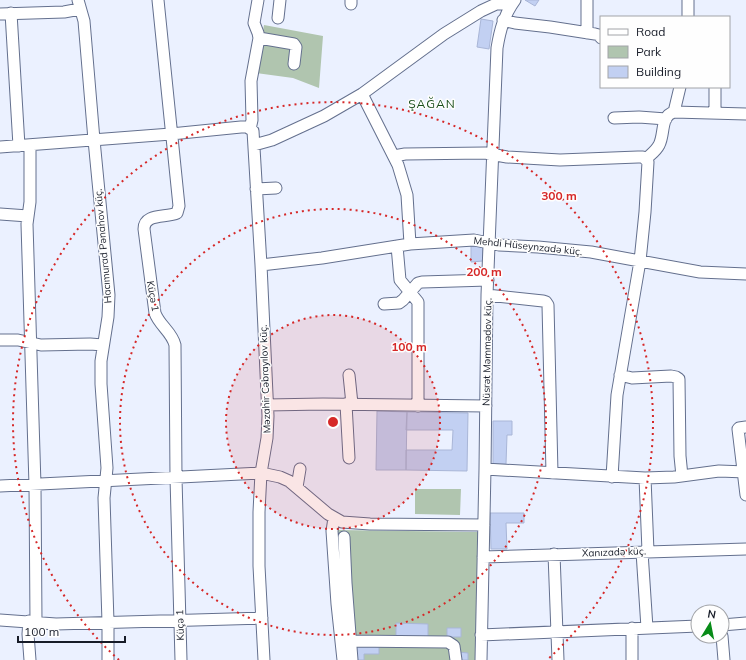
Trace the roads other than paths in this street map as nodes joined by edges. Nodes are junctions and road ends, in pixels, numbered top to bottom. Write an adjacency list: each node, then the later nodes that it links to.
1 (158, 0): 24 (street, Küçə 1)
2 (258, 0): 14 (street)
3 (280, 0): 10 (street)
4 (587, 0): 12 (street)
5 (688, 0): 9 (street)
6 (513, 3): 11 (street, Nüsrət Məmmədov küç.); 18 (street)
7 (79, 5): 8 (street); 25 (street, Hacımurad Pənahov küç.)
8 (5, 13): 27 (street)
9 (688, 16)
10 (278, 18)
11 (503, 20): 12 (street); 29 (street, Nüsrət Məmmədov küç.)
12 (587, 33): 13 (street)
13 (600, 37)
14 (259, 38): 15 (street); 23 (street, Məzahir Cəbrayılov küç.)
15 (294, 64)
16 (680, 88): 21 (street)
17 (715, 88): 19 (street)
18 (362, 94): 26 (street); 30 (street)
19 (715, 113): 20 (street); 21 (street)
20 (746, 114)
21 (670, 115): 22 (street); 31 (street)
22 (614, 118)
23 (250, 129): 24 (street); 26 (street, Məzahir Cəbrayılov küç.)
24 (171, 134): 25 (street); 64 (street, Küçə 1)
25 (94, 140): 27 (street); 48 (street, Hacımurad Pənahov küç.)
26 (254, 145): 33 (street, Məzahir Cəbrayılov küç.)
27 (24, 146): 28 (street); 35 (street)
28 (0, 147)
29 (492, 154): 30 (street); 31 (street); 36 (street, Nüsrət Məmmədov küç.)
30 (394, 156): 37 (street)
31 (646, 159): 39 (street)
32 (276, 188): 33 (street)
33 (256, 189): 40 (street, Məzahir Cəbrayılov küç.)
34 (0, 214): 35 (street)
35 (28, 216): 47 (street)
36 (490, 243): 37 (street, Mehdi Hüseynzadə küç.); 39 (street, Mehdi Hüseynzadə küç.); 42 (street, Nüsrət Məmmədov küç.)
37 (410, 244): 38 (street, Mehdi Hüseynzadə küç.)
38 (398, 246): 40 (street, Mehdi Hüseynzadə küç.); 43 (street)
39 (640, 261): 41 (street, Mehdi Hüseynzadə küç.); 49 (street)
40 (261, 265): 52 (street, Məzahir Cəbrayılov küç.)
41 (746, 274)
42 (488, 280): 43 (street); 44 (street, Nüsrət Məmmədov küç.)
43 (410, 292): 45 (street); 53 (street)
44 (487, 295): 54 (street, Nüsrət Məmmədov küç.); 59 (street)
45 (384, 304)
46 (0, 340): 47 (street)
47 (32, 343): 48 (street); 67 (street)
48 (103, 345): 66 (street, Hacımurad Pənahov küç.)
49 (620, 375): 62 (street); 63 (street)
50 (349, 376): 51 (street)
51 (349, 404): 52 (street); 53 (street); 56 (street)
52 (267, 405): 61 (street, Məzahir Cəbrayılov küç.)
53 (418, 406): 54 (street)
54 (486, 406): 58 (street, Nüsrət Məmmədov küç.)
55 (746, 427): 60 (street)
56 (349, 458)
57 (300, 469): 69 (street)
58 (485, 469): 59 (street); 72 (street, Nüsrət Məmmədov küç.)
59 (552, 472): 62 (street)
60 (744, 472): 63 (street); 70 (street)
61 (261, 473): 64 (street); 69 (street); 78 (street, Məzahir Cəbrayılov küç.)
62 (612, 476): 65 (street)
63 (682, 476): 65 (street)
64 (176, 478): 66 (street); 80 (street, Küçə 1)
65 (645, 478): 75 (street)
66 (106, 481): 67 (street); 82 (street, Hacımurad Pənahov küç.)
67 (35, 485): 68 (street); 81 (street)
68 (0, 486)
69 (297, 487): 71 (street)
70 (746, 495)
71 (334, 518): 72 (street); 96 (street)
72 (484, 525): 77 (street, Nüsrət Məmmədov küç.)
73 (344, 537): 90 (street)
74 (746, 549): 75 (street, Xanızadə küç.)
75 (645, 552): 76 (street, Xanızadə küç.); 87 (street)
76 (554, 554): 77 (street, Xanızadə küç.); 88 (street)
77 (483, 557): 89 (street, Nüsrət Məmmədov küç.)
78 (262, 618): 80 (street); 95 (street, Məzahir Cəbrayılov küç.)
79 (0, 620): 81 (street)
80 (180, 620): 82 (street); 94 (street, Küçə 1)
81 (32, 622): 82 (street); 92 (street)
82 (108, 622): 93 (street, Hacımurad Pənahov küç.)
83 (746, 623): 84 (street)
84 (730, 624)
85 (690, 626): 87 (street)
86 (632, 628): 87 (street); 88 (street); 101 (street)
87 (647, 628)
88 (558, 632): 89 (street); 100 (street)
89 (481, 635): 99 (street, Nüsrət Məmmədov küç.)
90 (350, 641): 97 (street); 98 (street)
91 (723, 644): 102 (street)
92 (30, 660)
93 (108, 660)
94 (181, 660)
95 (264, 660)
96 (343, 660)
97 (352, 660)
98 (456, 660)
99 (481, 660)
100 (558, 660)
101 (632, 660)
102 (724, 660)

